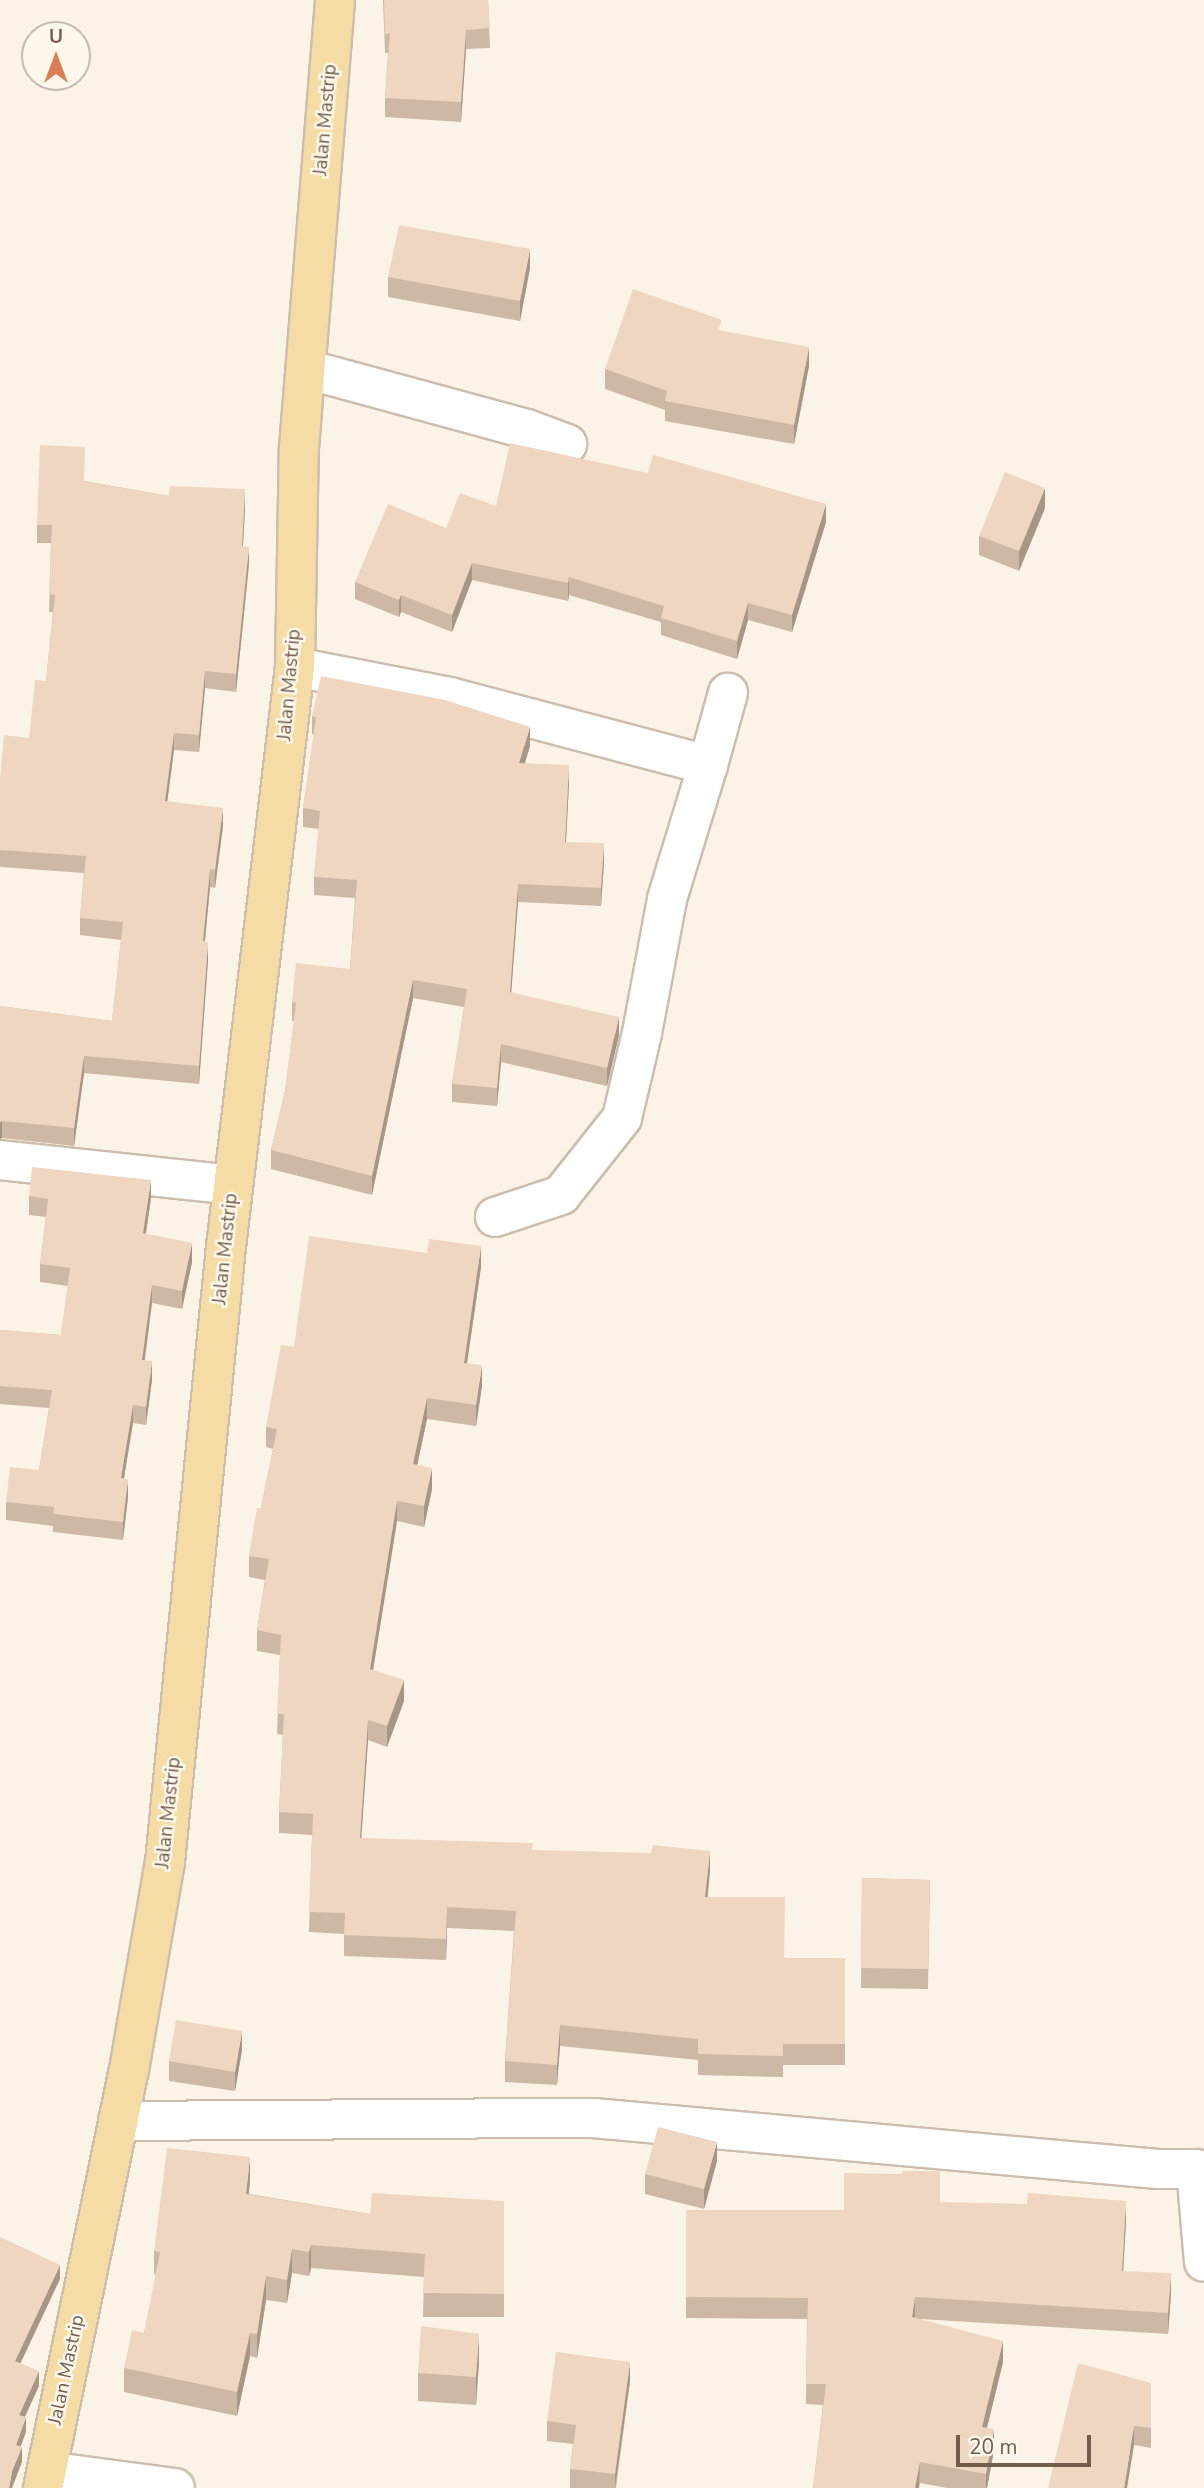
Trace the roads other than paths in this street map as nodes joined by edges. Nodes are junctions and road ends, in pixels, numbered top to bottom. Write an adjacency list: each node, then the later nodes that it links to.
1 (335, 0): 2 (main road, Jalan Mastrip)
2 (306, 369): 3 (street); 4 (main road, Jalan Mastrip)
3 (567, 444)
4 (295, 667): 6 (street); 8 (main road, Jalan Mastrip)
5 (728, 694): 6 (street)
6 (708, 765): 9 (street)
7 (0, 1160): 8 (street)
8 (233, 1185): 10 (main road, Jalan Mastrip)
9 (495, 1217)
10 (118, 2121): 11 (street); 13 (main road, Jalan Mastrip)
11 (1200, 2167): 12 (street)
12 (1204, 2262)
13 (45, 2479): 14 (street)
14 (174, 2488)

